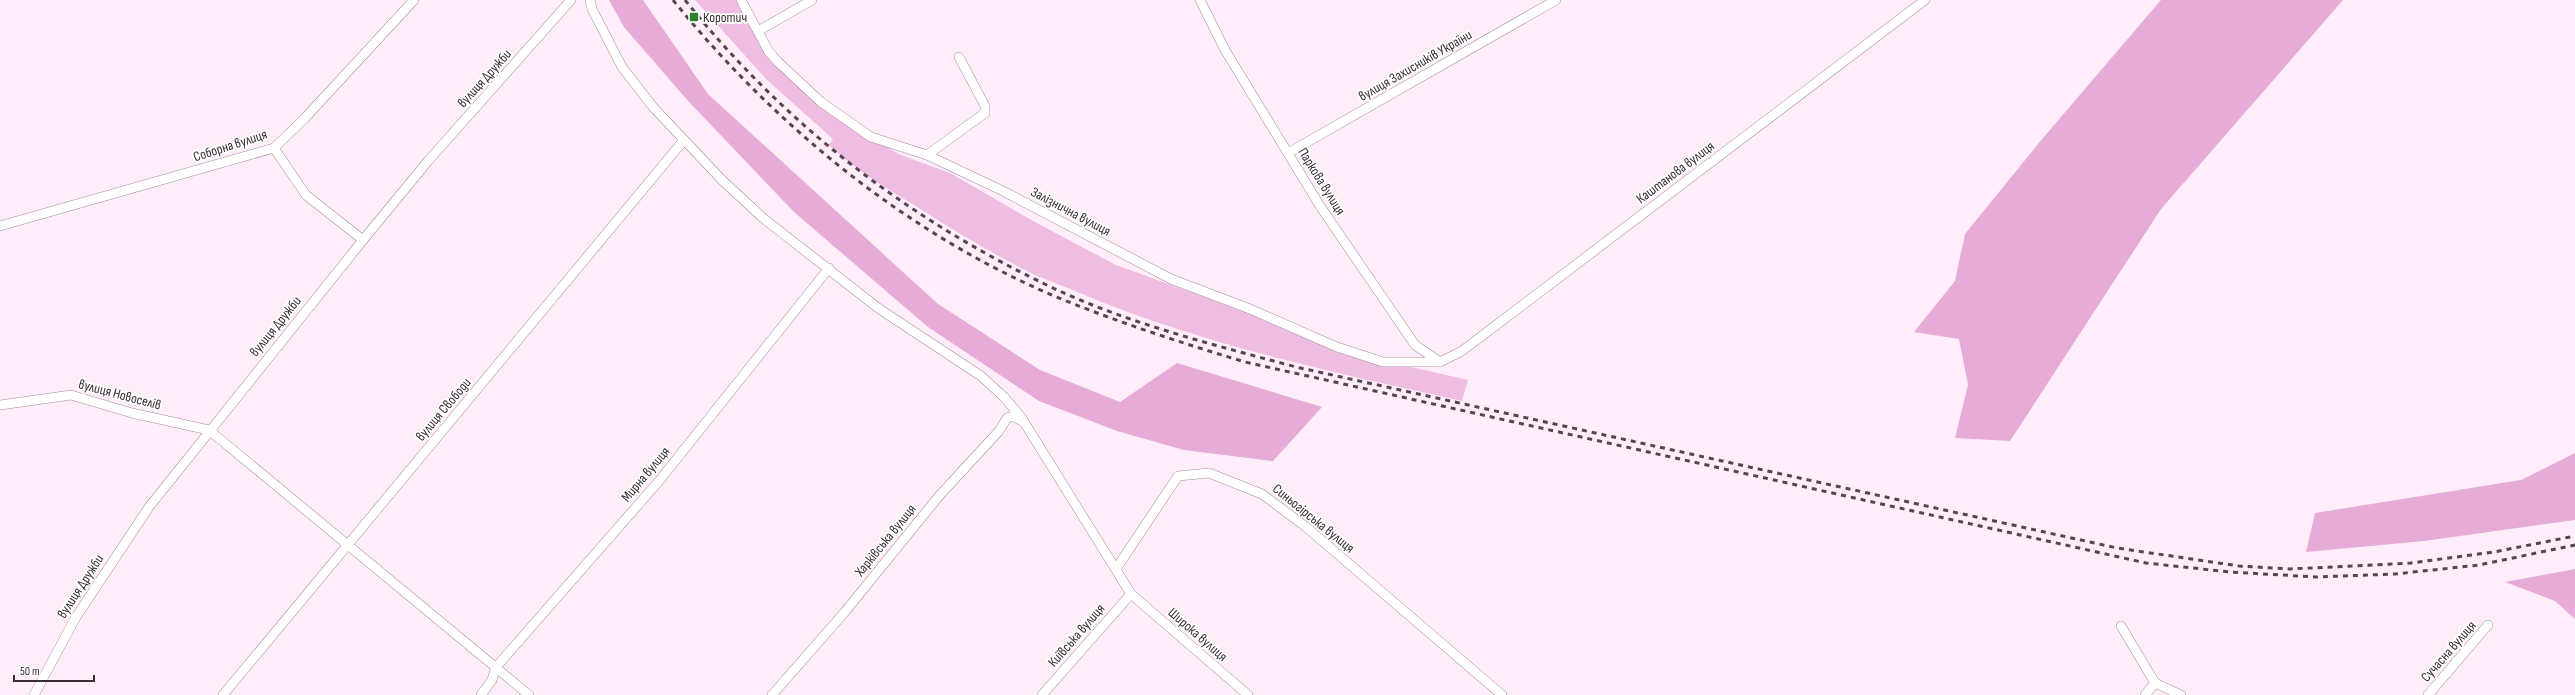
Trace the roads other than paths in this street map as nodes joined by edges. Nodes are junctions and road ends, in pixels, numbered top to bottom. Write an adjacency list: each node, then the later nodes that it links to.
1 (414, 0): 12 (street, Соборна вулиця)
2 (571, 0): 16 (street, вулиця Дружби)
3 (590, 0): 11 (street, Широка вулиця)
4 (741, 0): 9 (street, Залізнична вулиця)
5 (812, 0): 9 (street)
6 (1200, 0): 13 (street, Паркова вулиця)
7 (1556, 0): 13 (street, вулиця Захисників України)
8 (1925, 0): 18 (street, Каштанова вулиця)
9 (758, 31): 14 (street, Залізнична вулиця)
10 (958, 57): 14 (street)
11 (684, 140): 17 (street, Широка вулиця); 22 (street, вулиця Свободи)
12 (274, 148): 15 (street, Соборна вулиця); 16 (street)
13 (1288, 153): 18 (street, Паркова вулиця)
14 (927, 155): 18 (street, Залізнична вулиця)
15 (0, 226)
16 (363, 240): 21 (street, вулиця Дружби)
17 (829, 268): 20 (street, Широка вулиця); 27 (street, Мирна вулиця)
18 (1440, 362)
19 (0, 405): 21 (street, вулиця Новоселів)
20 (1025, 423): 23 (street, Широка вулиця); 33 (street, Харківська вулиця)
21 (209, 430): 22 (street); 29 (street, вулиця Дружби)
22 (348, 545): 27 (street); 30 (street, вулиця Свободи)
23 (1116, 570): 24 (street, Широка вулиця); 36 (street, Синьогірська вулиця)
24 (1130, 594): 34 (street, Київська вулиця); 35 (street, Широка вулиця)
25 (2488, 625): 39 (street, Сучасна вулиця)
26 (2121, 626): 28 (street)
27 (496, 668): 31 (street, Мирна вулиця); 32 (street)
28 (2155, 683): 37 (street); 38 (street)
29 (34, 695)
30 (223, 695)
31 (481, 695)
32 (529, 695)
33 (772, 695)
34 (1042, 695)
35 (1248, 695)
36 (1502, 695)
37 (2145, 695)
38 (2181, 695)
39 (2428, 695)

